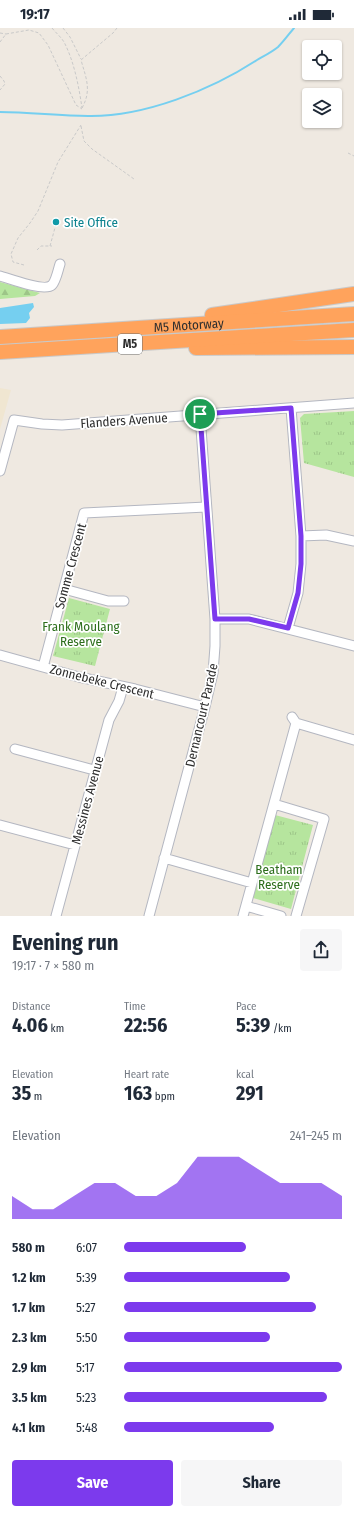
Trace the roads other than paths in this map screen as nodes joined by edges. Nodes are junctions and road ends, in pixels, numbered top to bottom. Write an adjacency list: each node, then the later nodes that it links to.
1 (60, 264): 2 (street)
2 (0, 276)
3 (354, 294): 6 (highway)
4 (354, 314): 6 (highway, M5 Motorway / M5)
5 (354, 330): 9 (highway, M5 Motorway / M5)
6 (68, 333): 7 (highway, M5 Motorway / M5)
7 (0, 337)
8 (354, 346): 9 (highway)
9 (17, 351): 10 (highway, M5 Motorway / M5)
10 (0, 352)
11 (354, 403): 12 (street, Flanders Avenue)
12 (291, 408): 13 (street, Flanders Avenue); 16 (street)
13 (200, 414): 14 (street, Flanders Avenue); 15 (street, Dernancourt Parade)
14 (0, 471)
15 (206, 506): 18 (street, Somme Crescent); 20 (street, Dernancourt Parade)
16 (301, 536): 17 (street); 21 (street)
17 (354, 541)
18 (64, 589): 19 (street); 24 (street, Somme Crescent)
19 (124, 601)
20 (215, 619): 21 (street); 26 (street, Dernancourt Parade)
21 (288, 628): 22 (street)
22 (354, 646)
23 (0, 655): 24 (street, Zonnebeke Crescent)
24 (43, 667): 25 (street, Zonnebeke Crescent)
25 (123, 687): 26 (street, Zonnebeke Crescent); 29 (street, Messines Avenue)
26 (204, 707): 33 (street, Dernancourt Parade)
27 (354, 740): 30 (street)
28 (15, 749): 29 (street)
29 (94, 770): 32 (street, Messines Avenue)
30 (274, 804): 34 (street); 40 (street)
31 (0, 825): 32 (street)
32 (75, 845): 36 (street, Messines Avenue)
33 (164, 858): 34 (street); 37 (street, Dernancourt Parade)
34 (252, 883): 35 (street)
35 (246, 906): 38 (street); 39 (street)
36 (56, 916)
37 (149, 916)
38 (244, 916)
39 (281, 916)
40 (296, 916)

